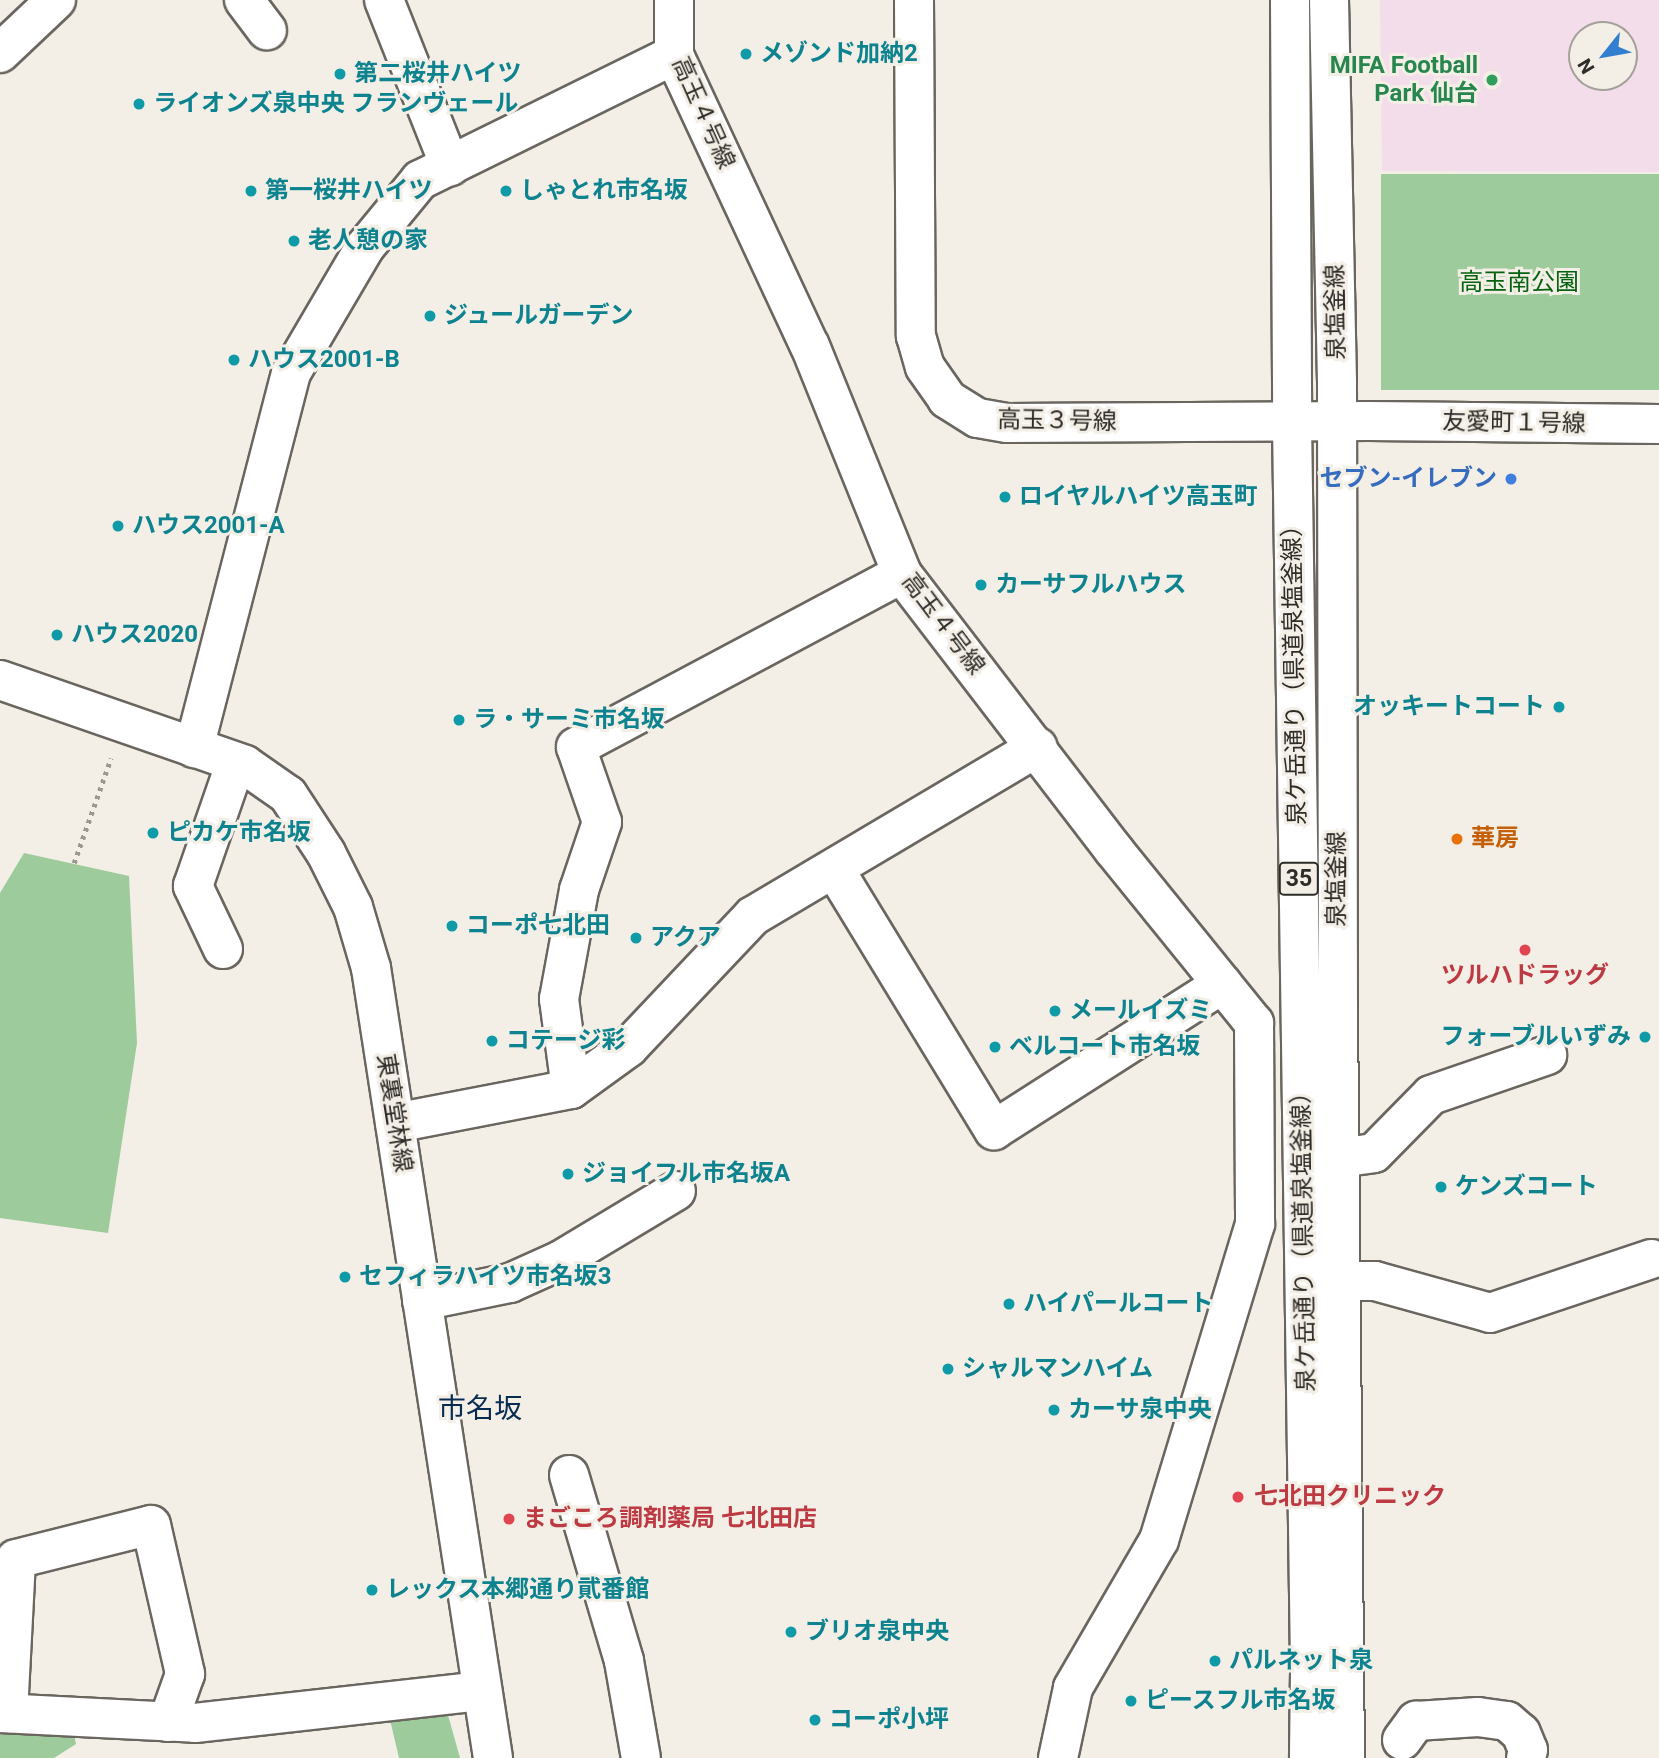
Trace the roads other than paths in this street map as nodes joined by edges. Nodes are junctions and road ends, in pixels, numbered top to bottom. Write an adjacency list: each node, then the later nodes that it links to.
1 (56, 0): 9 (street)
2 (244, 0): 8 (street)
3 (384, 0): 11 (street)
4 (674, 0): 10 (street, 高玉４号線)
5 (914, 0): 13 (street, 高玉３号線)
6 (1290, 0): 13 (street, 泉ケ岳通り（県道泉塩釜線） / 35)
7 (1329, 0): 12 (street, 泉塩釜線 / 35)
8 (267, 30)
9 (0, 53)
10 (674, 55): 11 (street); 15 (street, 高玉４号線)
11 (450, 166): 18 (street)
12 (1353, 421): 13 (street, 高玉３号線); 14 (street, 友愛町１号線); 26 (street, 泉塩釜線 / 35)
13 (1292, 422): 26 (street, 泉ケ岳通り（県道泉塩釜線） / 35)
14 (1659, 424)
15 (902, 574): 17 (street, 高玉４号線); 24 (street)
16 (0, 680): 18 (street, 東裏堂林線)
17 (1038, 747): 20 (street); 22 (street, 高玉４号線)
18 (194, 748): 19 (street, 東裏堂林線)
19 (236, 762): 21 (street); 25 (street, 東裏堂林線)
20 (835, 870): 22 (street); 24 (street)
21 (223, 949)
22 (1222, 984): 27 (street, 高玉４号線)
23 (1547, 1055): 26 (street)
24 (571, 1089): 25 (street)
25 (395, 1123): 31 (street, 東裏堂林線)
26 (1321, 1159): 27 (street); 30 (street, 泉塩釜線 / 35); 40 (street, 泉ケ岳通り（県道泉塩釜線） / 35)
27 (1255, 1161): 39 (street, 高玉４号線)
28 (676, 1191): 31 (street)
29 (1651, 1259): 30 (street)
30 (1341, 1281): 41 (street, 泉塩釜線 / 35)
31 (422, 1301): 33 (street, 東裏堂林線)
32 (569, 1475): 38 (street)
33 (482, 1690): 35 (street); 37 (street, 東裏堂林線)
34 (4, 1713): 35 (street); 35 (street)
35 (168, 1722)
36 (1402, 1740): 42 (street)
37 (493, 1758)
38 (641, 1758)
39 (1058, 1758)
40 (1309, 1758)
41 (1345, 1758)
42 (1526, 1758)

